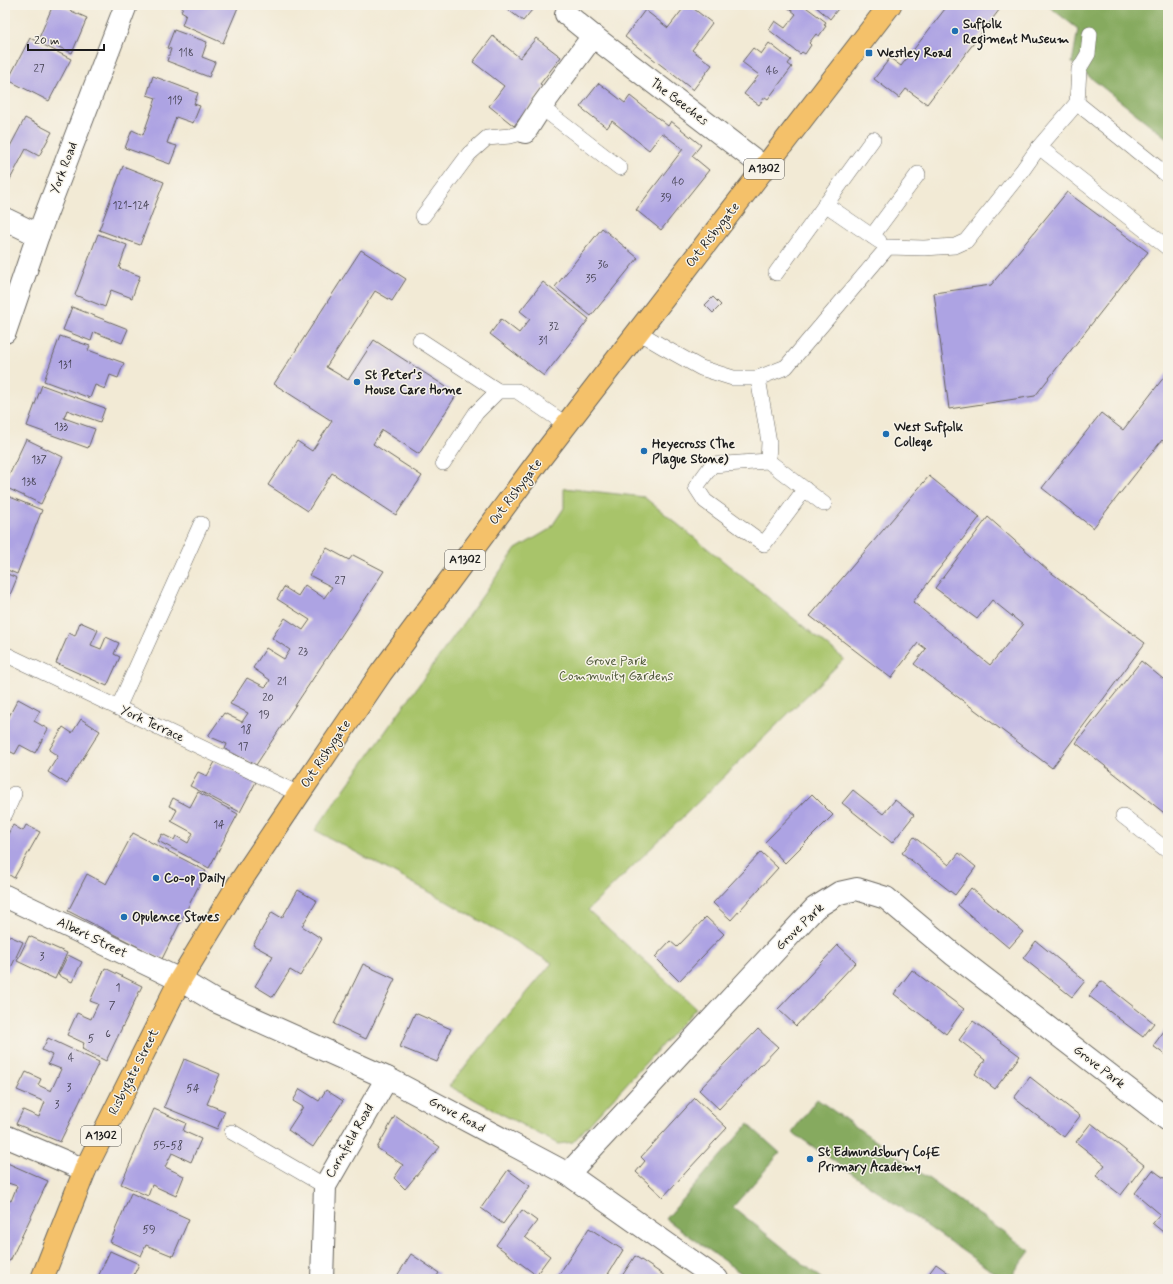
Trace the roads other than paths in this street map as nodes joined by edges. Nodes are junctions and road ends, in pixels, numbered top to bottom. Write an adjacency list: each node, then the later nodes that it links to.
1 (126, 5): 18 (street, York Road)
2 (890, 5): 12 (main road, Out Risbygate / A1302)
3 (566, 14): 5 (street, The Beeches)
4 (1090, 34): 6 (lane)
5 (593, 36): 7 (street); 12 (street, The Beeches)
6 (1077, 103): 10 (lane); 14 (lane)
7 (541, 107): 8 (street); 11 (lane)
8 (525, 132): 16 (lane)
9 (873, 139): 15 (lane)
10 (1039, 147): 20 (lane); 21 (lane)
11 (620, 168)
12 (765, 168): 24 (main road, Out Risbygate / A1302)
13 (918, 174): 19 (lane)
14 (1168, 176)
15 (825, 204): 19 (lane); 22 (lane)
16 (422, 216)
17 (5, 219): 18 (street)
18 (38, 235): 23 (street, York Road)
19 (872, 236): 20 (lane)
20 (888, 247): 26 (lane)
21 (1168, 248)
22 (776, 273)
23 (5, 332)
24 (638, 332): 26 (lane); 28 (main road, Out Risbygate / A1302)
25 (420, 340): 27 (lane)
26 (758, 378): 29 (lane)
27 (498, 390): 28 (lane); 30 (lane)
28 (567, 425): 37 (main road, Out Risbygate / A1302)
29 (768, 461): 31 (lane); 31 (lane)
30 (442, 463)
31 (805, 489): 32 (lane)
32 (824, 504)
33 (201, 524): 35 (lane)
34 (5, 654): 35 (lane, York Terrace)
35 (118, 708): 37 (lane, York Terrace)
36 (14, 794): 38 (lane)
37 (299, 794): 42 (main road, Out Risbygate / A1302)
38 (5, 814)
39 (1123, 816): 40 (lane)
40 (1168, 851)
41 (5, 896): 42 (street, Albert Street)
42 (175, 989): 43 (street, Grove Road); 47 (main road, Risbygate Street / A1302)
43 (387, 1078): 48 (street, Grove Road); 49 (street, Cornfield Road)
44 (1168, 1120): 48 (street, Grove Park)
45 (232, 1132): 49 (lane)
46 (5, 1136): 47 (street)
47 (85, 1170): 50 (main road, Risbygate Street / A1302)
48 (568, 1174): 52 (street, Grove Road)
49 (325, 1186): 51 (street, Cornfield Road)
50 (42, 1279)
51 (322, 1279)
52 (717, 1279)

